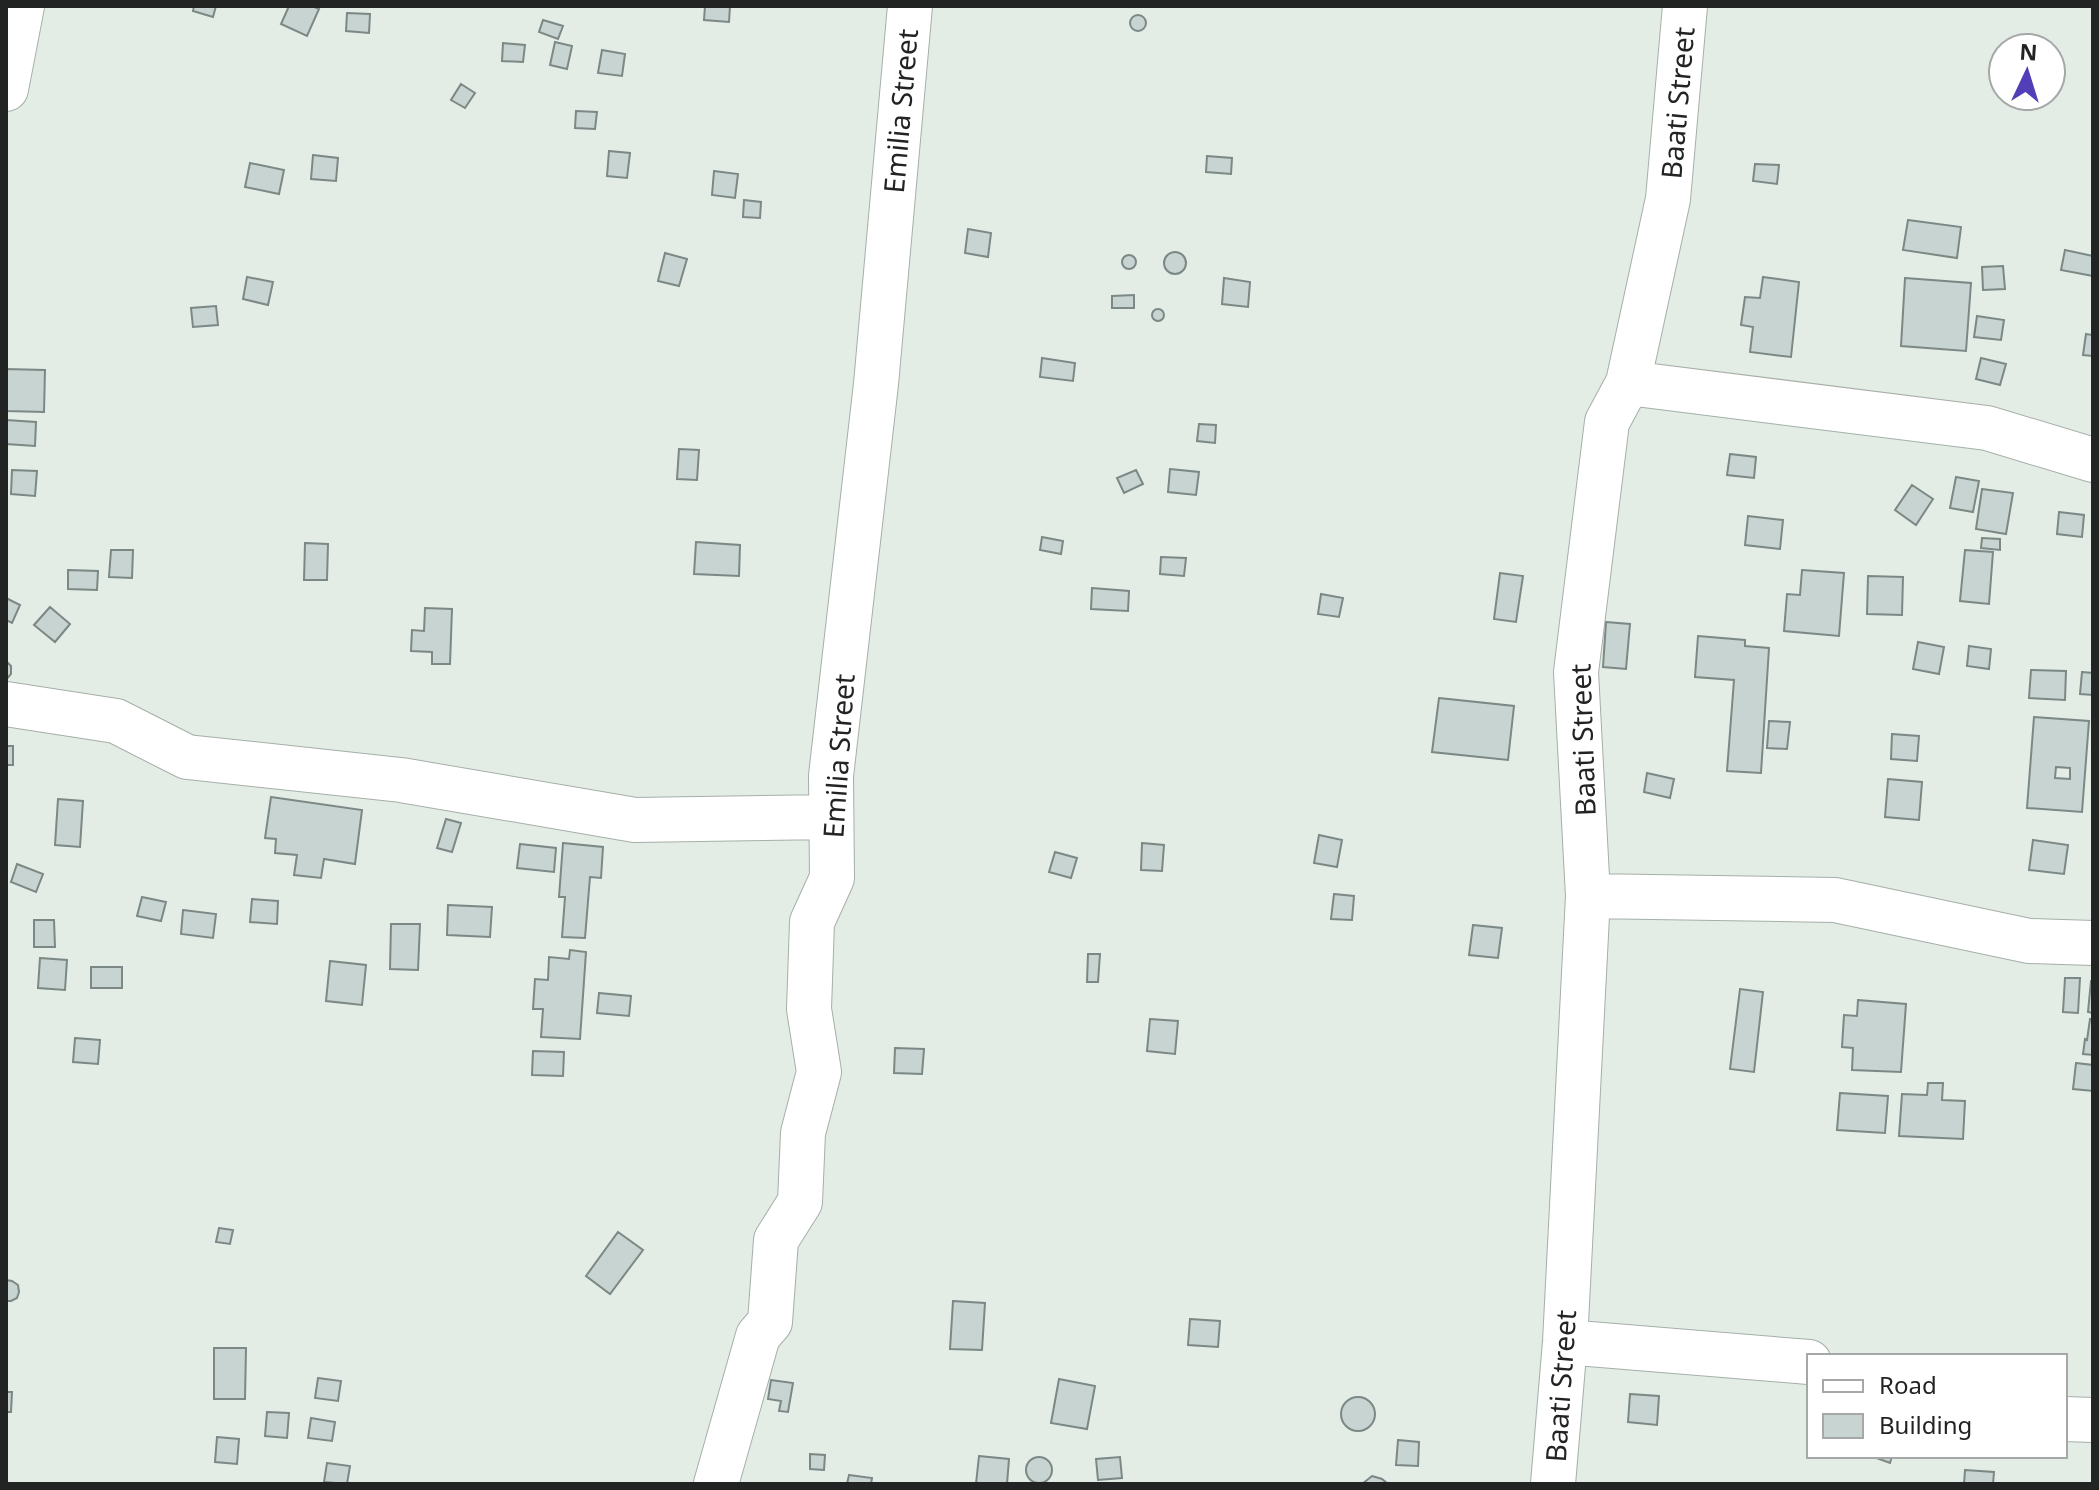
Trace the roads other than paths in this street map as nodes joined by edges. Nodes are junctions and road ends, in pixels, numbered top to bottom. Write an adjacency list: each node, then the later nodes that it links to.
1 (22, 6): 4 (street)
2 (910, 6): 8 (street, Emilia Street)
3 (1685, 6): 5 (street, Baati Street)
4 (6, 89)
5 (1628, 383): 6 (street); 9 (street, Baati Street)
6 (2093, 460)
7 (6, 704): 8 (street)
8 (831, 817): 15 (street, Emilia Street)
9 (1588, 896): 10 (street); 11 (street, Baati Street)
10 (2093, 943)
11 (1565, 1342): 12 (street); 16 (street, Baati Street)
12 (1807, 1362)
13 (2067, 1419): 14 (street)
14 (2093, 1420)
15 (716, 1484)
16 (1553, 1484)

